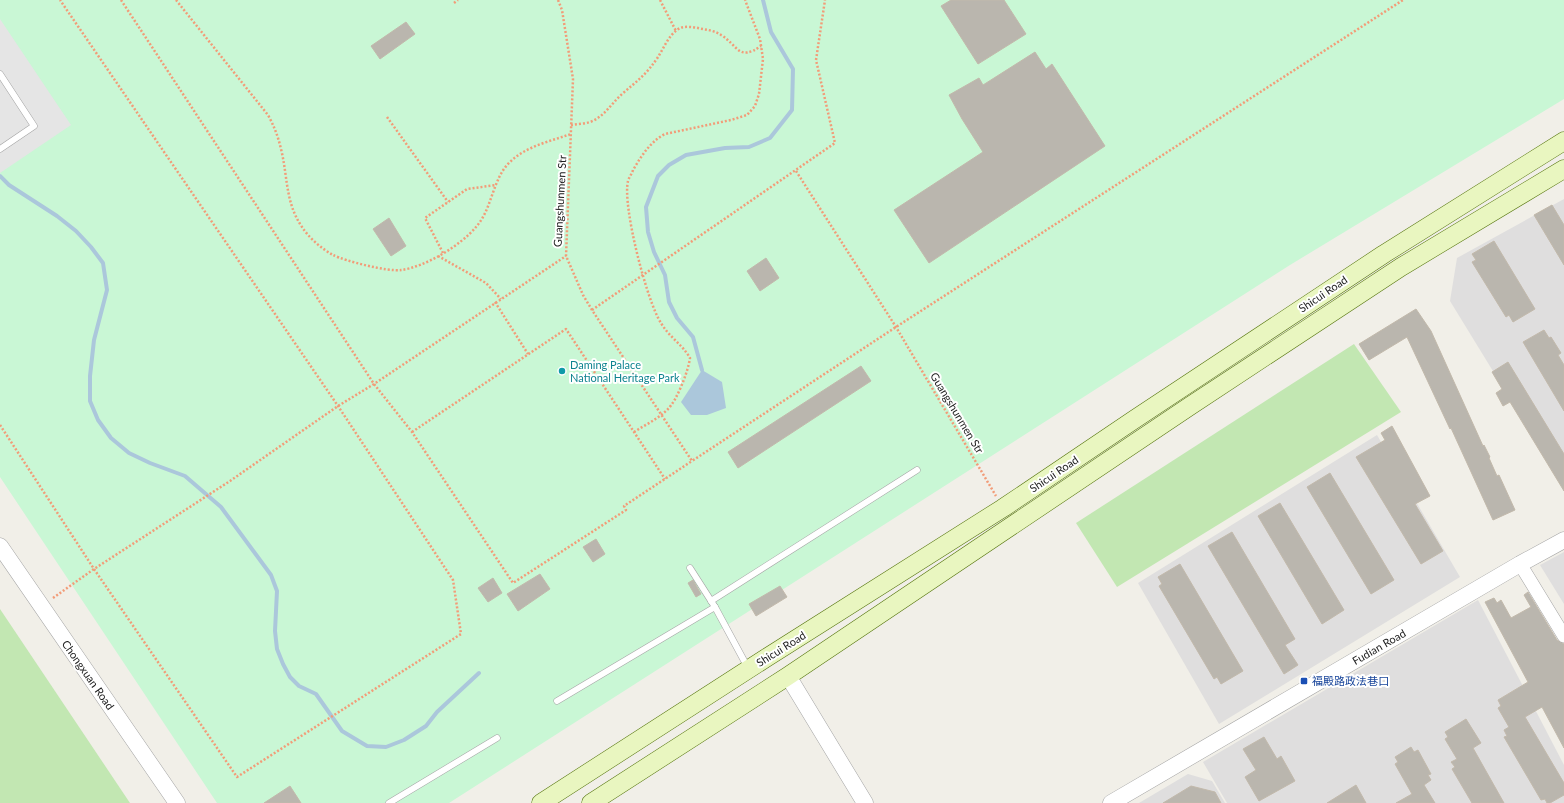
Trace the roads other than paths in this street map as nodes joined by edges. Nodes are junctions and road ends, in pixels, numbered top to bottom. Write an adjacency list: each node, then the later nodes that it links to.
1 (0, 74): 3 (lane)
2 (1564, 141): 13 (main road, Shicui Road)
3 (0, 149)
4 (1564, 169): 14 (main road, Shicui Road)
5 (918, 470): 10 (lane)
6 (1564, 540): 8 (street, Fudian Road)
7 (0, 546): 17 (street, Chongxuan Road)
8 (1520, 564): 12 (street); 22 (street, Fudian Road)
9 (690, 568): 10 (lane)
10 (711, 601): 11 (lane)
11 (714, 607): 13 (lane); 15 (lane)
12 (1564, 636)
13 (749, 669): 19 (main road, Shicui Road)
14 (788, 676): 20 (main road, Shicui Road); 21 (street)
15 (557, 702)
16 (497, 738): 18 (lane)
17 (177, 803)
18 (390, 803)
19 (541, 803)
20 (591, 803)
21 (865, 803)
22 (1111, 803)

